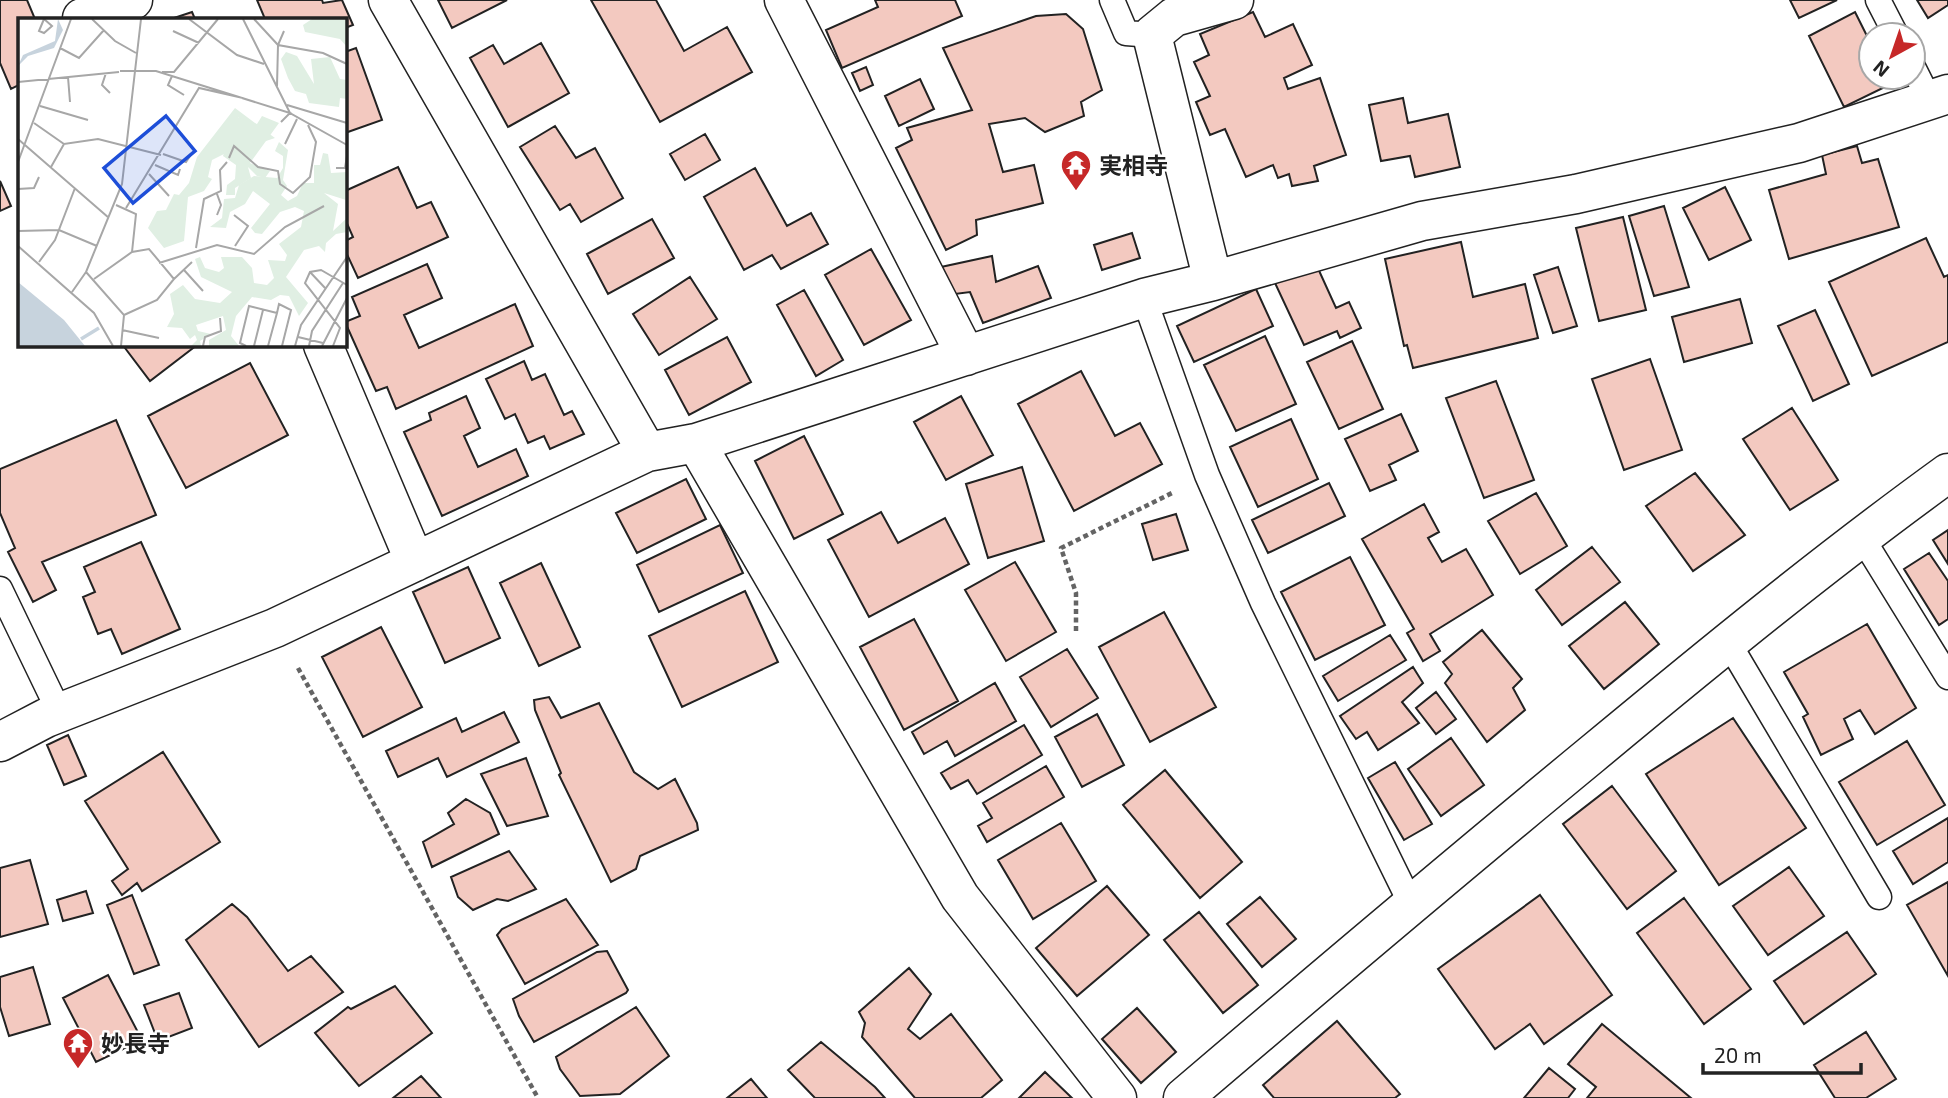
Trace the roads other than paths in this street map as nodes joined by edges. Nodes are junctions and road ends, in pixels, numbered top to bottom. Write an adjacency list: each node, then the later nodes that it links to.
1 (133, 0): 7 (street)
2 (388, 0): 17 (street)
3 (784, 0): 15 (street)
4 (1112, 0): 9 (lane)
5 (1234, 0): 9 (street)
6 (1878, 0): 8 (lane)
7 (80, 12)
8 (1889, 21)
9 (1152, 35): 12 (street)
10 (1927, 83): 11 (lane)
11 (1939, 97): 12 (street)
12 (1213, 281): 13 (street)
13 (1144, 298): 15 (street); 27 (lane)
14 (323, 346): 20 (street)
15 (965, 356): 16 (street)
16 (696, 443): 17 (street); 28 (street)
17 (647, 452): 20 (street)
18 (1948, 473): 19 (street)
19 (1861, 536): 22 (street); 23 (lane)
20 (415, 562): 24 (street)
21 (0, 589): 24 (lane)
22 (1728, 642): 26 (lane); 27 (street)
23 (1948, 677)
24 (46, 718): 25 (street)
25 (0, 742)
26 (1879, 897)
27 (1411, 904): 29 (street)
28 (1117, 1098)
29 (1183, 1098)

